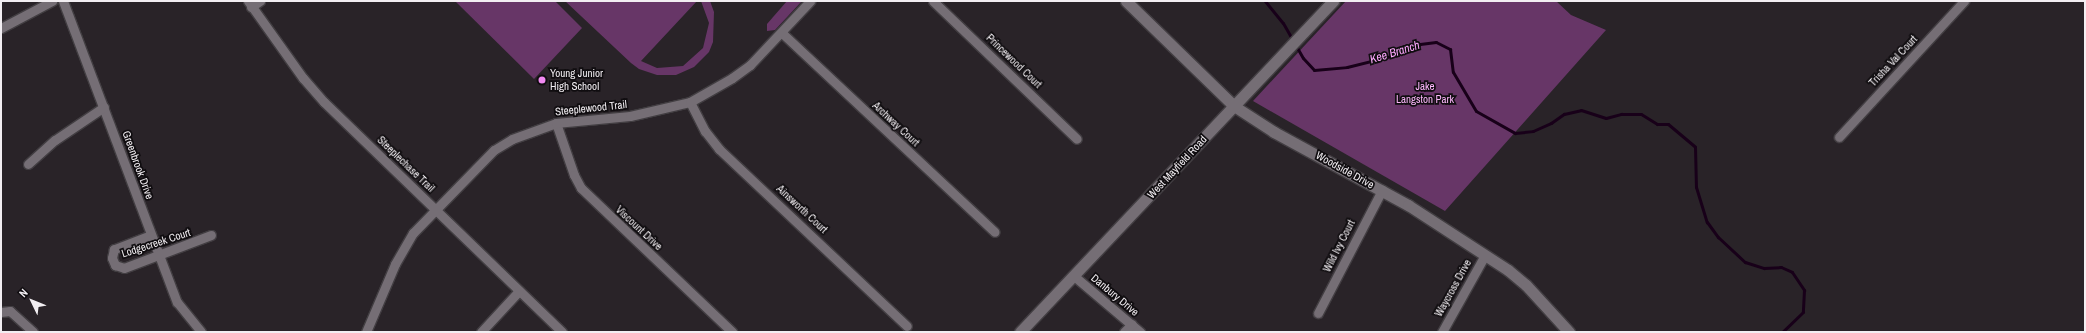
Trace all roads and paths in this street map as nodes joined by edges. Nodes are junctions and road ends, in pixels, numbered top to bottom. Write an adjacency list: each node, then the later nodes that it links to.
1 (52, 1): 10 (street)
2 (63, 1): 14 (street, Greenbrook Drive)
3 (260, 1): 9 (street)
4 (810, 1): 11 (street, Steeplewood Trail)
5 (933, 1): 17 (street, Princewood Court)
6 (1333, 1): 13 (street, West Mayfield Road)
7 (1964, 1): 16 (street, Trisha Val Court)
8 (1130, 2): 13 (street, Woodside Drive)
9 (249, 4): 20 (street, Steeplechase Trail)
10 (1, 28)
11 (782, 33): 12 (street, Steeplewood Trail); 21 (street, Archway Court)
12 (690, 102): 15 (street, Steeplewood Trail); 31 (street, Ainsworth Court)
13 (1234, 106): 19 (street, Woodside Drive); 26 (street, West Mayfield Road)
14 (104, 107): 18 (street); 22 (street, Greenbrook Drive)
15 (556, 123): 20 (street, Steeplewood Trail); 37 (street, Viscount Drive)
16 (1839, 137)
17 (1077, 139)
18 (28, 164)
19 (1382, 190): 24 (street, Woodside Drive); 29 (street, Wild Ivy Court)
20 (435, 208): 27 (street, Steeplechase Trail); 34 (street, Steeplewood Trail)
21 (995, 232)
22 (151, 235): 25 (street, Greenbrook Drive); 25 (street, Lodgecreek Court)
23 (211, 235): 25 (street, Lodgecreek Court)
24 (1485, 255): 41 (street, Waycross Drive); 42 (street, Woodside Drive)
25 (160, 256): 33 (street, Greenbrook Drive)
26 (1074, 276): 30 (street, Danbury Drive); 38 (street, West Mayfield Road)
27 (519, 290): 35 (street); 36 (street, Steeplechase Trail)
28 (1, 312): 32 (street)
29 (1318, 312)
30 (1132, 324): 39 (street); 40 (street, Danbury Drive)
31 (907, 326)
32 (33, 332)
33 (201, 332)
34 (366, 332)
35 (481, 332)
36 (562, 332)
37 (732, 332)
38 (1020, 332)
39 (1124, 332)
40 (1140, 332)
41 (1442, 332)
42 (1569, 332)

